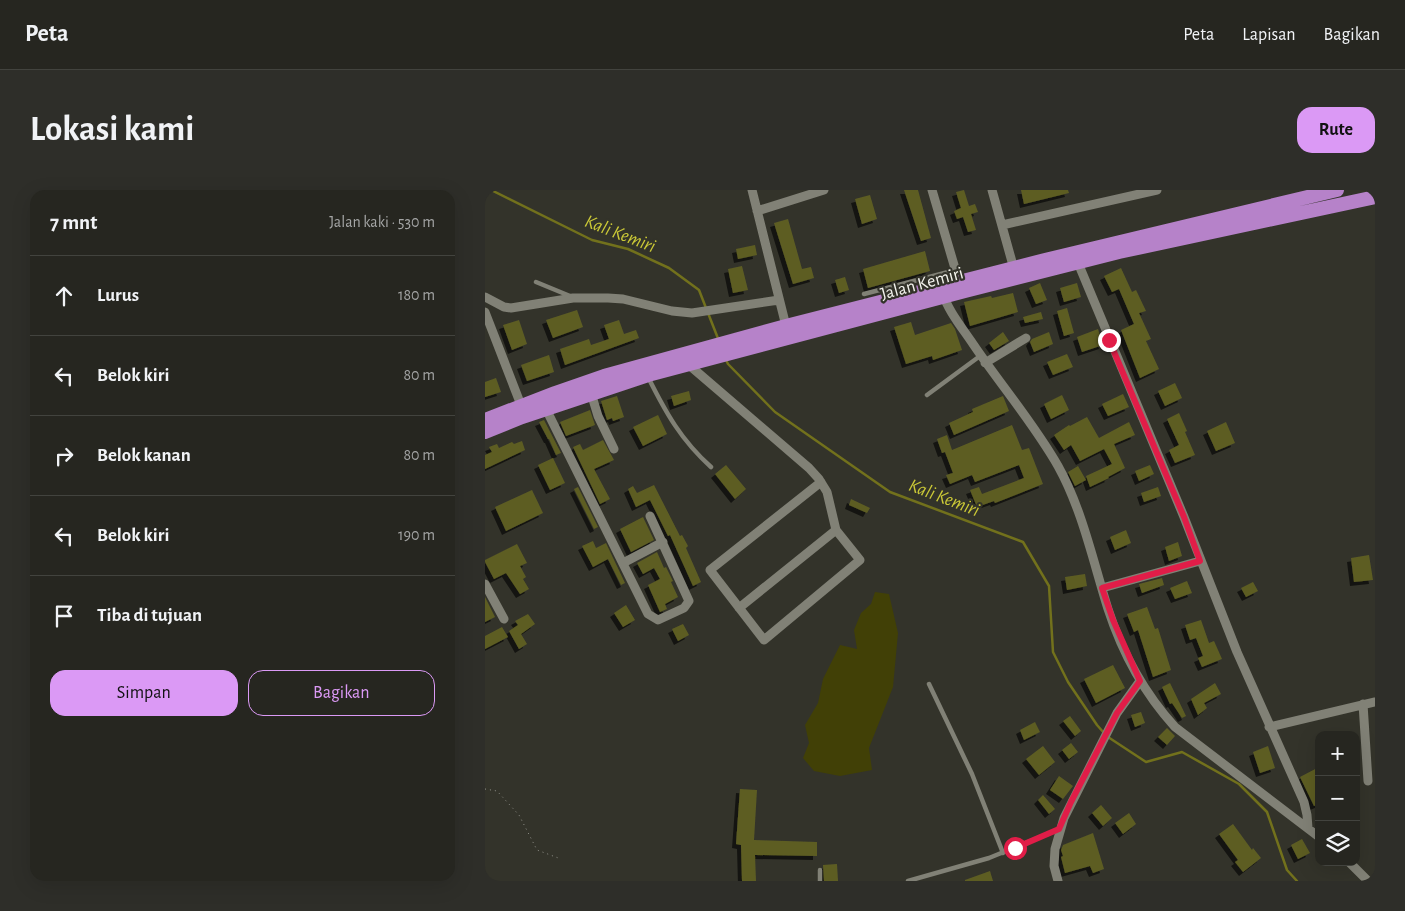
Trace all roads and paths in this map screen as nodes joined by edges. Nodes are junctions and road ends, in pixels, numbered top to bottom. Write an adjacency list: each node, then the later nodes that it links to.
1 (752, 190): 8 (street)
2 (824, 190): 8 (street)
3 (932, 190): 12 (street)
4 (992, 190): 9 (street)
5 (1157, 190): 9 (street)
6 (1337, 190): 10 (highway, Jalan Kemiri)
7 (1375, 197): 10 (highway, Jalan Kemiri)
8 (757, 211): 18 (street)
9 (1002, 225): 11 (street)
10 (1076, 258): 11 (highway, Jalan Kemiri); 14 (highway, Jalan Kemiri); 38 (street)
11 (1014, 269): 12 (highway, Jalan Kemiri)
12 (957, 276): 14 (highway, Jalan Kemiri); 15 (lane)
13 (536, 282): 17 (lane)
14 (942, 292): 21 (highway, Jalan Kemiri); 23 (street)
15 (864, 294)
16 (485, 297): 17 (street)
17 (573, 298): 18 (street)
18 (779, 300): 21 (street)
19 (485, 312): 20 (street)
20 (487, 322): 28 (street)
21 (788, 332): 24 (highway, Jalan Kemiri)
22 (1026, 338): 23 (street)
23 (983, 359): 27 (lane); 41 (street)
24 (694, 360): 25 (highway, Jalan Kemiri); 28 (highway, Jalan Kemiri); 34 (street)
25 (648, 376): 26 (highway, Jalan Kemiri); 33 (lane)
26 (591, 393): 29 (highway, Jalan Kemiri); 32 (street)
27 (927, 395)
28 (521, 405): 30 (highway, Jalan Kemiri)
29 (546, 408): 31 (highway, Jalan Kemiri); 39 (street)
30 (485, 420)
31 (485, 432)
32 (614, 449)
33 (711, 467)
34 (821, 482): 36 (street); 42 (street)
35 (650, 516): 37 (street)
36 (837, 530): 42 (street); 42 (street)
37 (663, 542): 39 (street); 39 (street)
38 (1200, 561): 41 (street); 48 (street)
39 (623, 562)
40 (485, 584): 43 (street)
41 (1102, 588): 44 (street)
42 (739, 608)
43 (504, 619)
44 (1140, 681): 51 (street); 52 (street)
45 (929, 684): 54 (lane)
46 (1375, 702): 47 (street)
47 (1363, 704): 48 (street); 49 (street)
48 (1269, 727): 51 (street)
49 (1368, 781)
50 (485, 790): 55 (path)
51 (1308, 828): 53 (street)
52 (1059, 829): 54 (lane); 61 (street)
53 (1315, 834)
54 (1003, 853): 60 (lane)
55 (561, 859)
56 (1353, 866): 62 (street)
57 (820, 870): 59 (lane)
58 (1375, 878): 62 (street)
59 (820, 881)
60 (907, 881)
61 (1058, 881)
62 (1370, 881)

